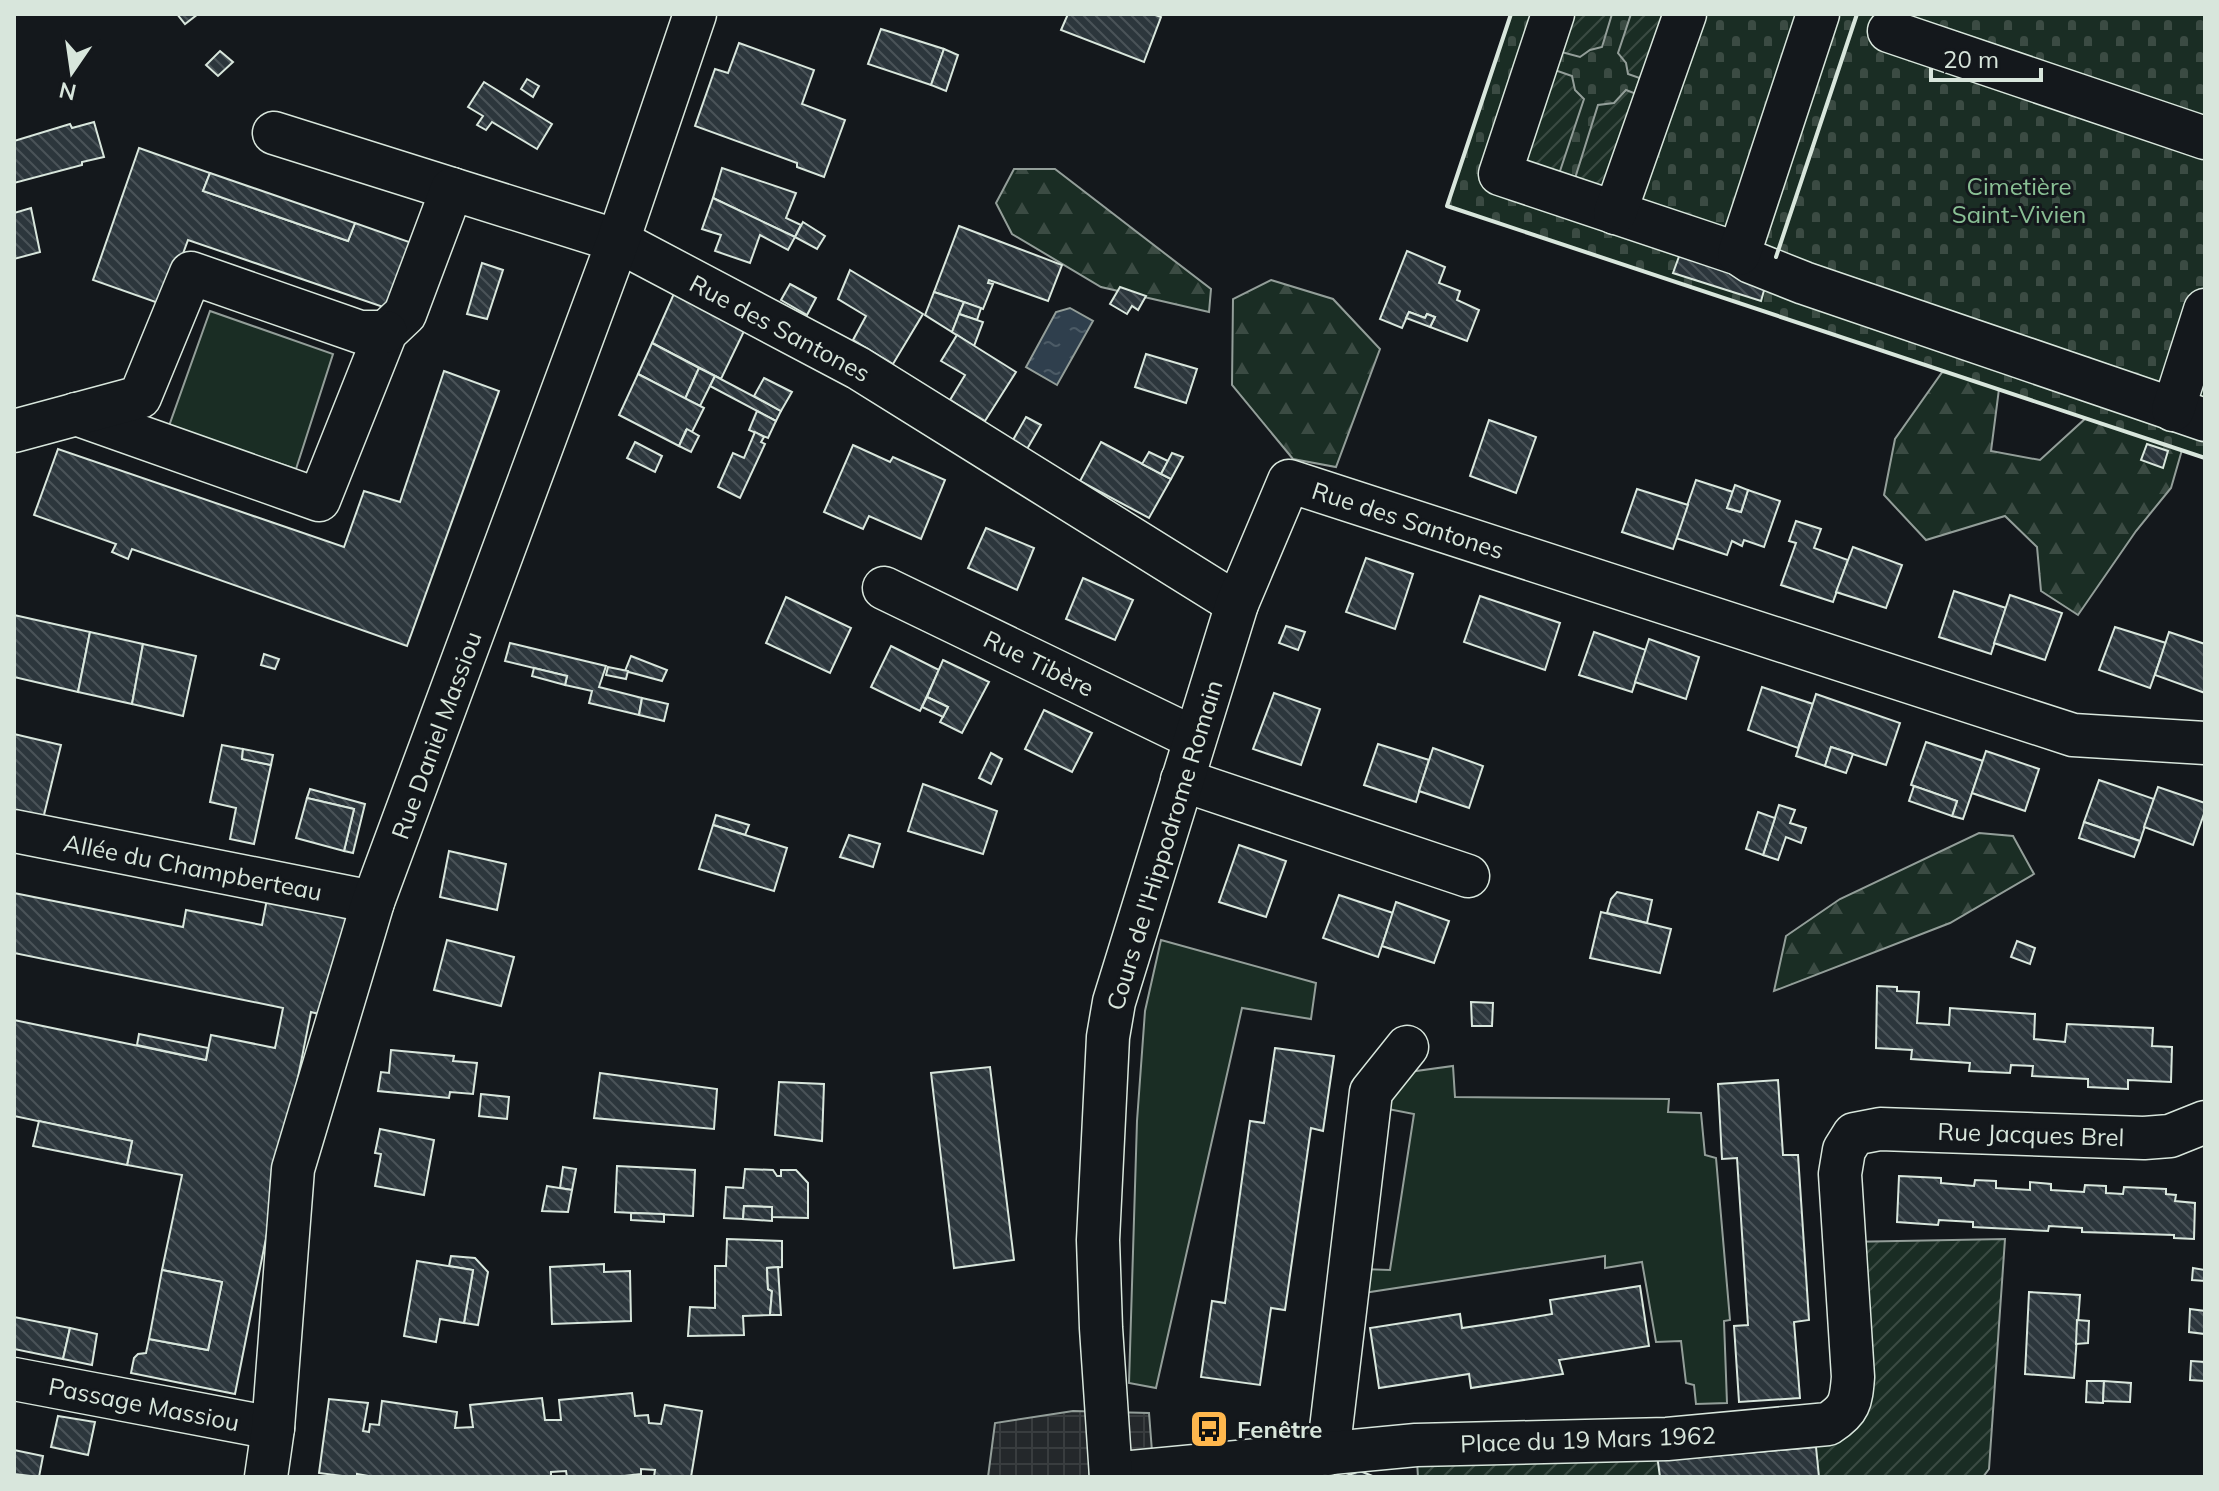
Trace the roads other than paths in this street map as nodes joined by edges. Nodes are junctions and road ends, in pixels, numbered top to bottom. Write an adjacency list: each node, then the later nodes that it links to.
1 (695, 14): 10 (street, Rue Daniel Massiou)
2 (1553, 14): 9 (street)
3 (1685, 14): 9 (street)
4 (1818, 14): 11 (street)
5 (1889, 31): 7 (street)
6 (274, 133): 8 (street, Rue des Santones)
7 (2205, 138)
8 (452, 189): 10 (street, Rue des Santones); 13 (street)
9 (1615, 213): 11 (street)
10 (618, 241): 18 (street, Rue des Santones); 24 (street, Rue Daniel Massiou)
11 (1739, 254): 15 (street)
12 (2205, 310): 15 (street)
13 (386, 332): 14 (street); 14 (street)
14 (76, 414): 16 (street)
15 (2189, 415)
16 (14, 431)
17 (884, 588): 19 (street, Rue Tibère)
18 (1237, 604): 19 (street, Cours de l'Hippodrome Romain); 20 (street, Rue des Santones)
19 (1194, 738): 21 (street, Cours de l'Hippodrome Romain)
20 (2205, 743)
21 (1182, 780): 23 (street); 32 (street, Cours de l'Hippodrome Romain)
22 (14, 831): 24 (street, Allée du Champberteau)
23 (1468, 876)
24 (373, 902): 29 (street, Rue Daniel Massiou)
25 (1407, 1047): 30 (street)
26 (2205, 1122): 28 (street, Rue Jacques Brel)
27 (14, 1379): 29 (street, Passage Massiou)
28 (1844, 1414): 31 (street, Place du 19 Mars 1962)
29 (273, 1428): 33 (street, Rue Daniel Massiou)
30 (1328, 1454): 31 (street, Place du 19 Mars 1962); 32 (street, Place du 19 Mars 1962)
31 (1417, 1461)
32 (1111, 1475)
33 (266, 1477)

